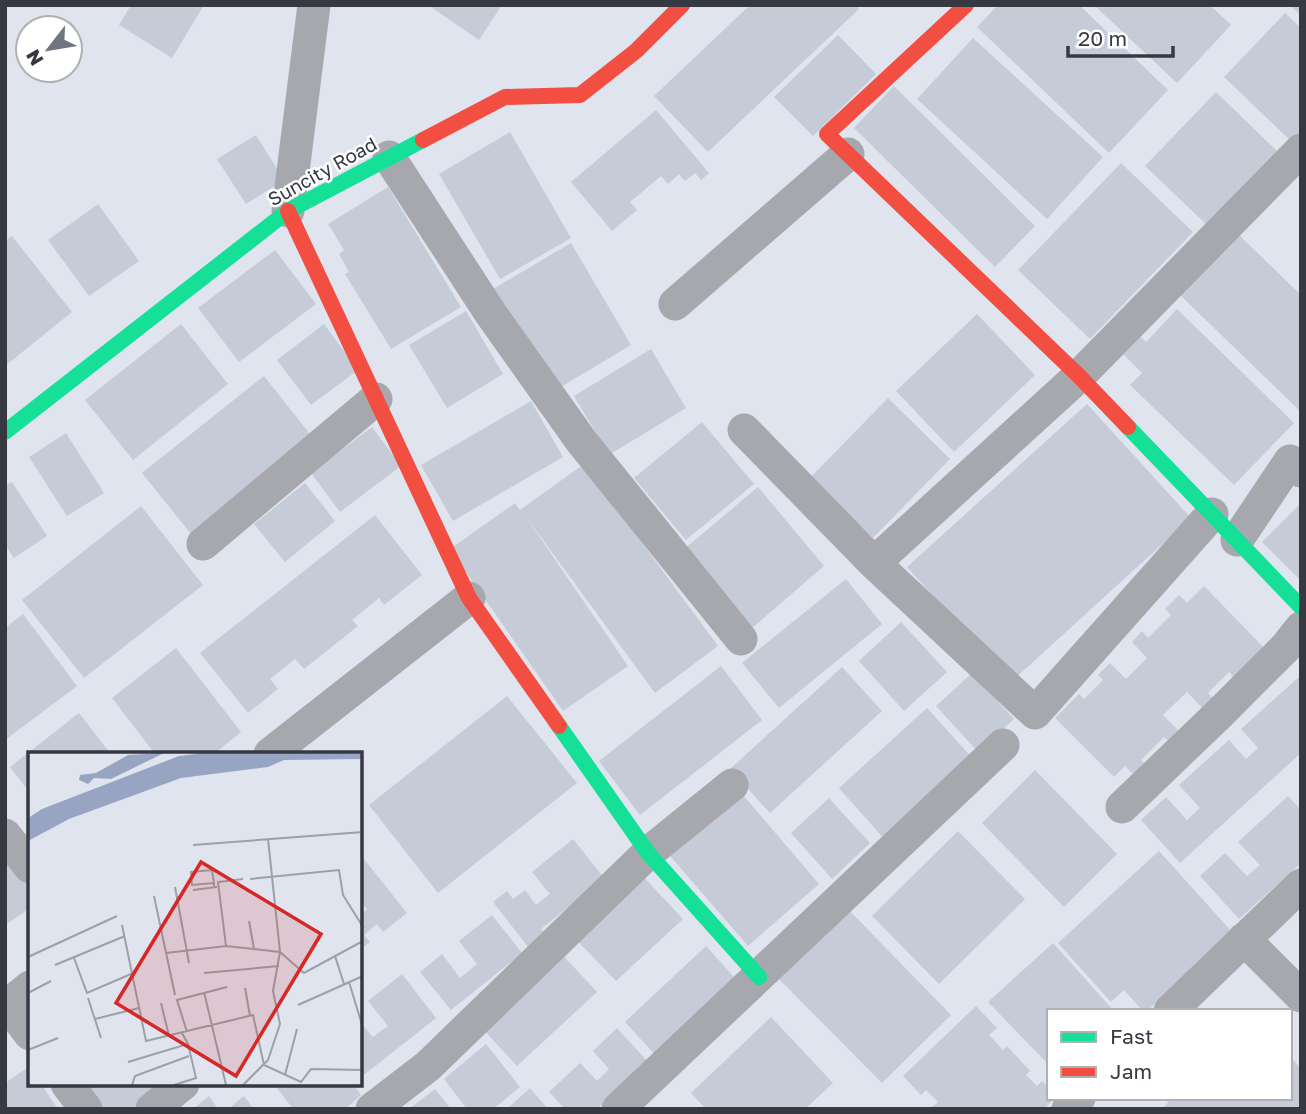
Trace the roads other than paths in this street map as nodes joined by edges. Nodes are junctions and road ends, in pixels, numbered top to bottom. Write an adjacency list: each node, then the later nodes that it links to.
1 (314, 5): 7 (street)
2 (682, 5): 6 (street, Suncity Road)
3 (966, 5): 5 (street)
4 (1301, 150): 9 (street)
5 (848, 154): 8 (street); 9 (street)
6 (389, 158): 7 (street, Suncity Road); 21 (street)
7 (288, 211): 10 (street); 12 (street, Suncity Road)
8 (675, 304)
9 (1079, 376): 14 (street); 17 (street)
10 (376, 399): 16 (street); 18 (street)
11 (744, 430): 17 (street)
12 (5, 432)
13 (1297, 461): 15 (street)
14 (1212, 514): 15 (street); 17 (street)
15 (1237, 540): 19 (street)
16 (203, 544)
17 (874, 563)
18 (469, 598): 23 (street); 27 (street)
19 (1301, 607)
20 (1301, 628): 25 (street)
21 (741, 639)
22 (1003, 745): 31 (street)
23 (274, 752)
24 (732, 785): 27 (street)
25 (1122, 807)
26 (5, 835): 28 (street)
27 (648, 853): 31 (street); 40 (street)
28 (28, 864)
29 (1301, 885): 30 (street)
30 (1244, 939): 33 (street); 34 (street)
31 (760, 977): 41 (street)
32 (28, 989): 35 (street)
33 (1301, 996)
34 (1172, 1009)
35 (28, 1031)
36 (69, 1086): 38 (street)
37 (181, 1086): 39 (street)
38 (86, 1109)
39 (152, 1109)
40 (372, 1109)
41 (618, 1109)

